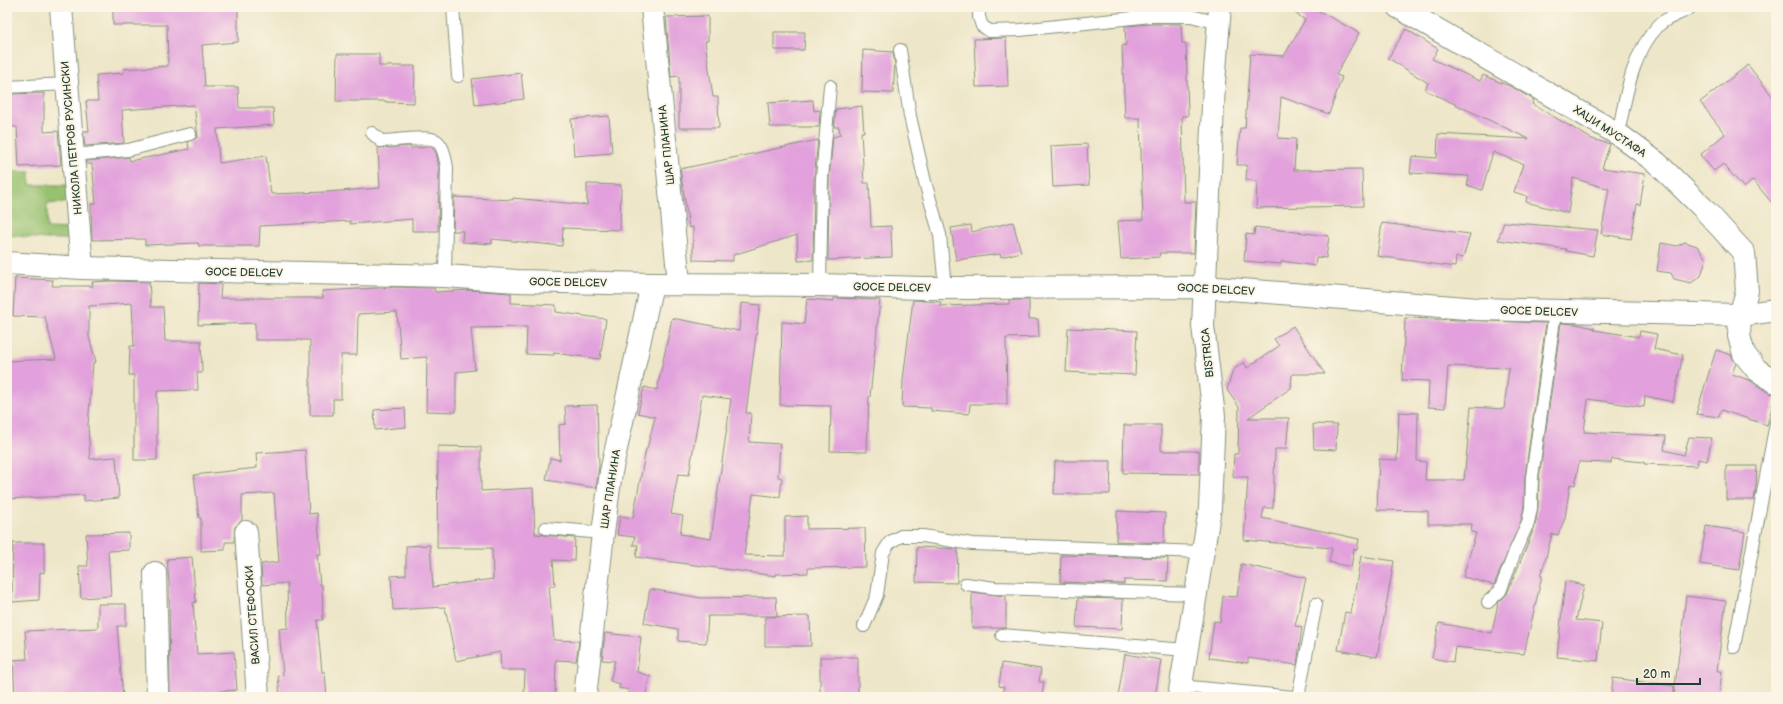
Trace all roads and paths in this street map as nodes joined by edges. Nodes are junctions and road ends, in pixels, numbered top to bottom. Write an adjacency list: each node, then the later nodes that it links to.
1 (61, 7): 10 (street, НИКОЛА ПЕТРОВ РУСИНСКИ)
2 (453, 7): 9 (lane)
3 (652, 7): 20 (street, ШАР ПЛАНИНА)
4 (979, 7): 7 (lane)
5 (1399, 7): 15 (street, ХАЏИ МУСТАФА)
6 (1691, 7): 15 (lane)
7 (1219, 15): 23 (street, BISTRICA)
8 (900, 50): 24 (lane)
9 (458, 76)
10 (67, 84): 12 (lane); 16 (street, НИКОЛА ПЕТРОВ РУСИНСКИ)
11 (830, 86): 22 (lane)
12 (7, 87)
13 (372, 133): 19 (lane)
14 (190, 134): 16 (lane)
15 (1618, 134): 27 (street, ХАЏИ МУСТАФА)
16 (73, 156): 18 (street, НИКОЛА ПЕТРОВ РУСИНСКИ)
17 (7, 263): 18 (street, GOCE DELCEV)
18 (82, 268): 19 (street, GOCE DELCEV)
19 (445, 276): 21 (street, GOCE DELCEV)
20 (679, 283): 21 (street, GOCE DELCEV); 22 (street, GOCE DELCEV)
21 (652, 284): 32 (street, ШАР ПЛАНИНА)
22 (820, 285): 24 (street, GOCE DELCEV)
23 (1205, 287): 24 (street, GOCE DELCEV); 26 (street, GOCE DELCEV); 33 (street, BISTRICA)
24 (946, 288)
25 (1776, 310): 27 (street, GOCE DELCEV)
26 (1555, 312): 27 (street, GOCE DELCEV); 37 (lane)
27 (1740, 315): 28 (street, ХАЏИ МУСТАФА)
28 (1776, 382)
29 (1776, 423): 41 (lane)
30 (546, 528): 32 (lane)
31 (246, 532): 45 (street, ВАСИЛ СТЕФОСКИ)
32 (603, 533): 46 (street, ШАР ПЛАНИНА)
33 (1202, 552): 36 (street, BISTRICA); 39 (lane)
34 (155, 573): 44 (street)
35 (966, 584): 36 (lane)
36 (1195, 594): 42 (street, BISTRICA)
37 (1488, 602)
38 (1316, 604): 48 (lane)
39 (864, 626)
40 (1002, 635): 42 (lane)
41 (1734, 648)
42 (1186, 650): 43 (street, BISTRICA)
43 (1180, 692): 47 (lane)
44 (158, 697)
45 (258, 697)
46 (585, 697)
47 (1294, 697)
48 (1298, 697)

